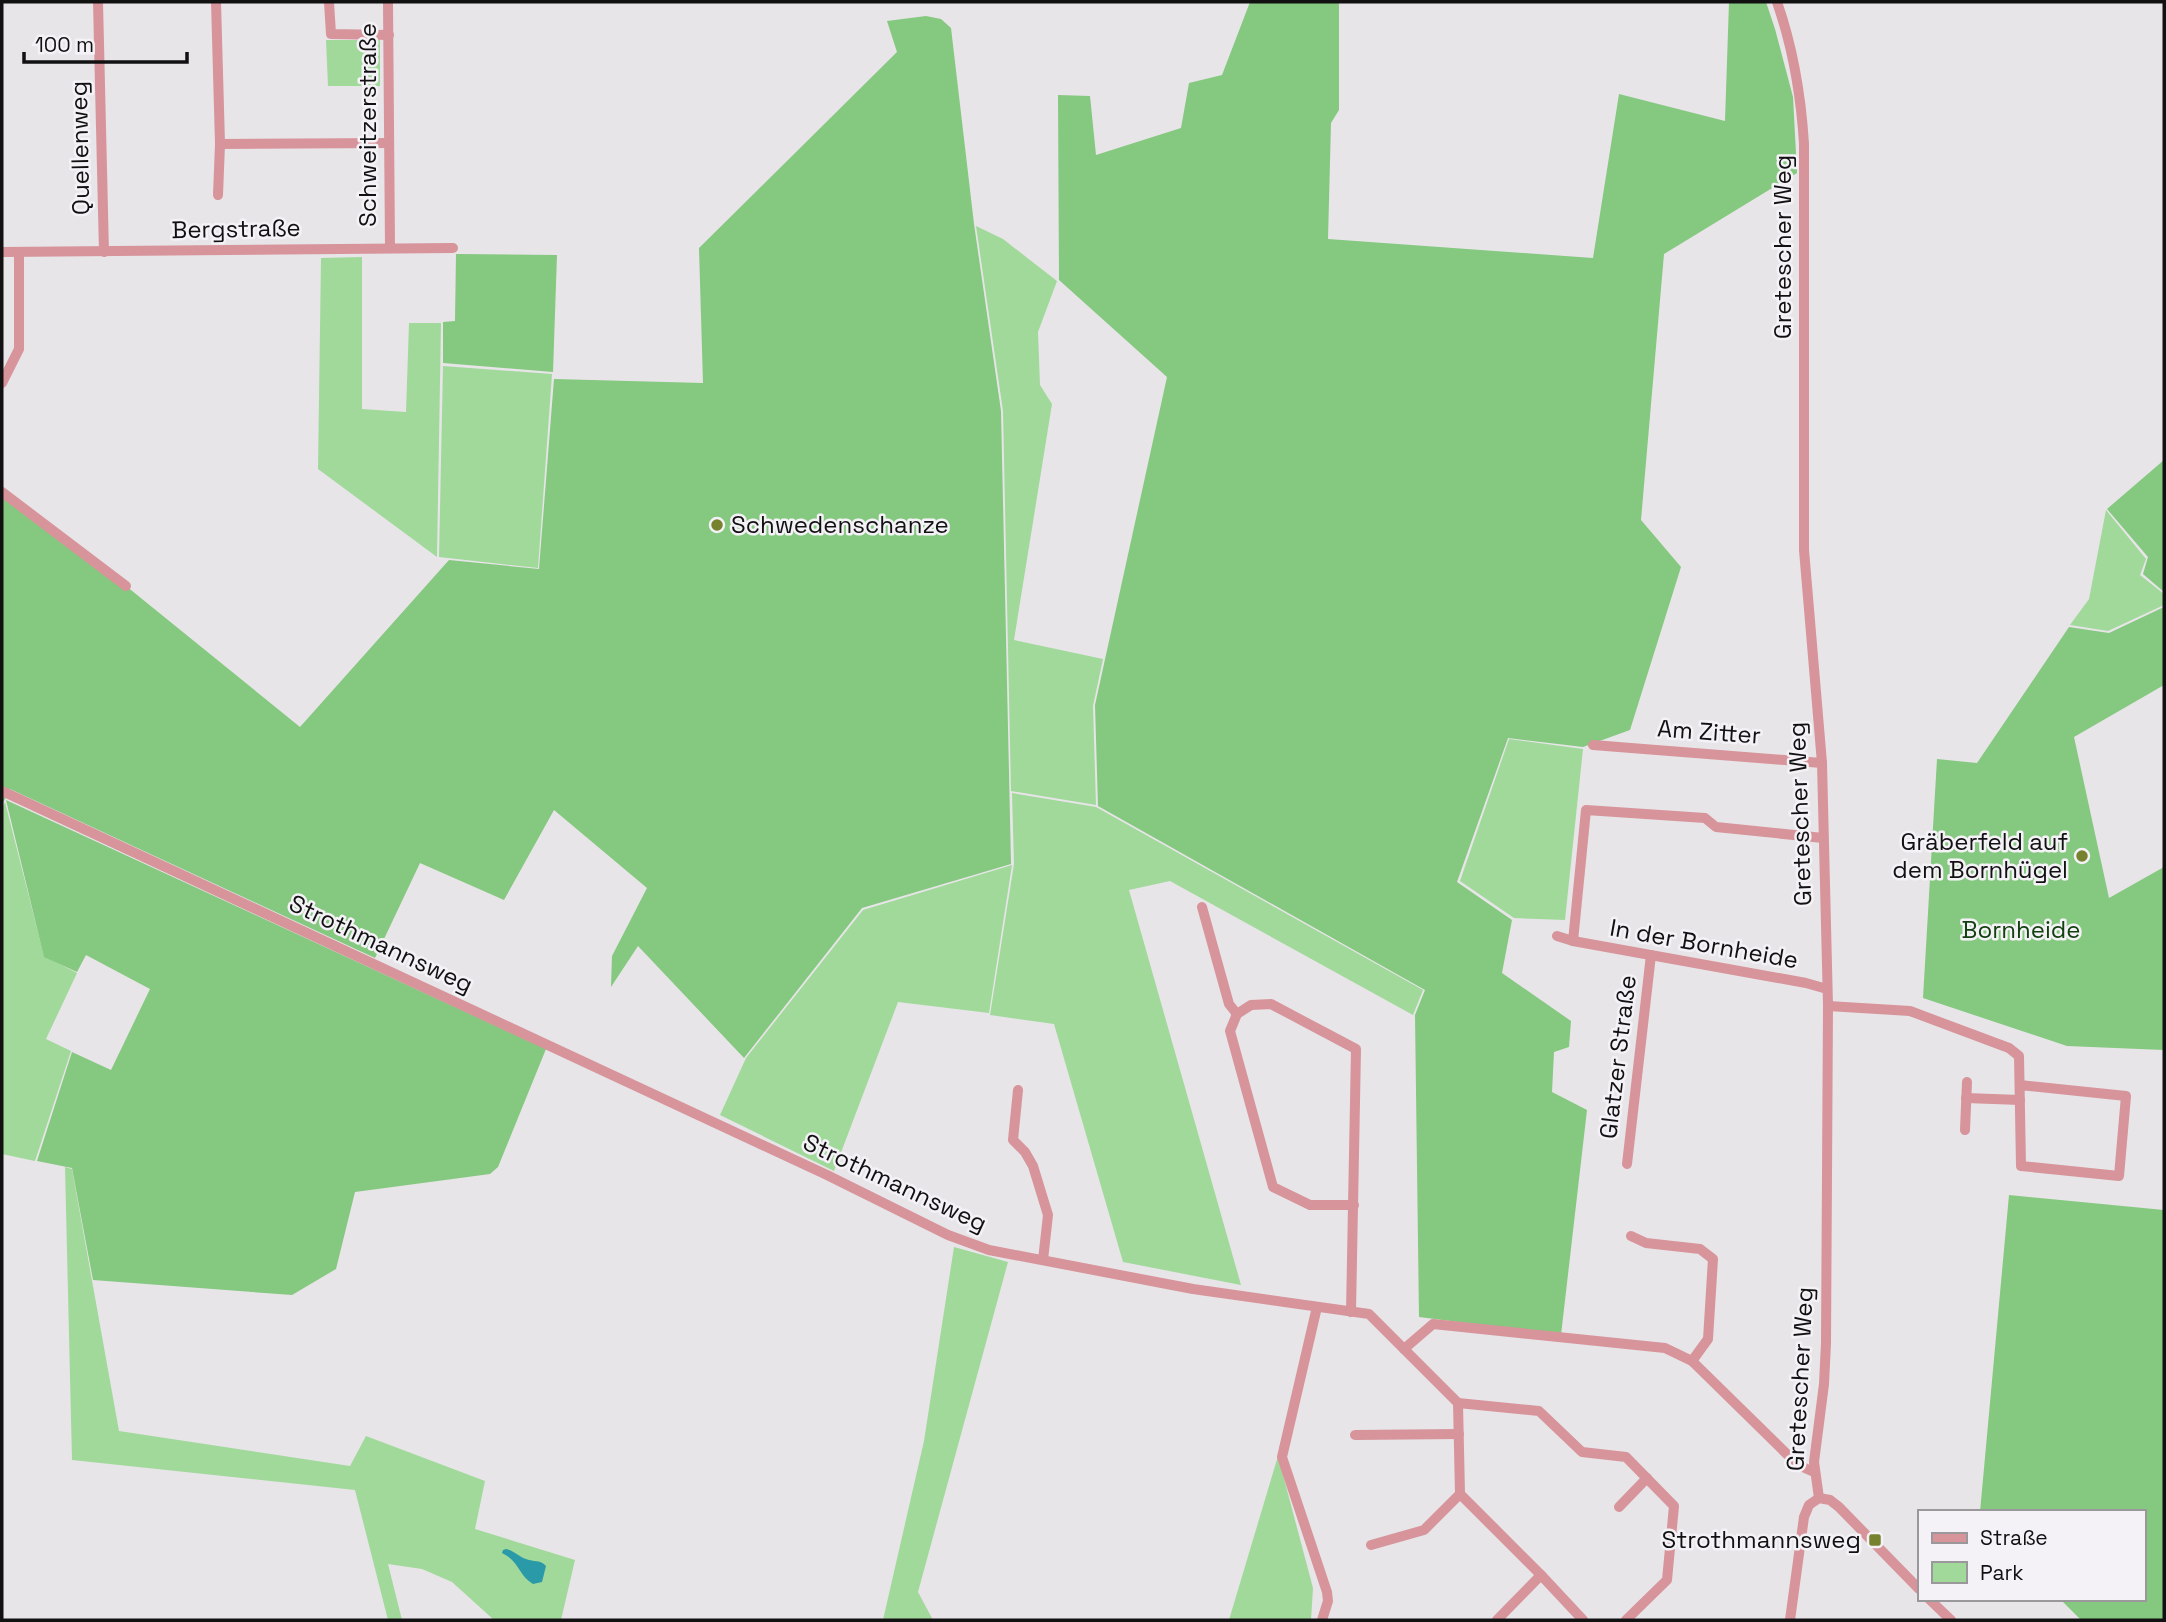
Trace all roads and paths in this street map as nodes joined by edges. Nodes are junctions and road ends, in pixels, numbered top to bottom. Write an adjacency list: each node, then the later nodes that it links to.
1 (98, 2): 13 (street, Quellenweg)
2 (216, 2): 8 (street)
3 (329, 2): 6 (street)
4 (388, 2): 6 (street, Schweitzerstraße)
5 (1777, 2): 19 (street, Gretescher Weg)
6 (389, 35): 7 (street, Schweitzerstraße)
7 (389, 142): 8 (street); 10 (street, Schweitzerstraße)
8 (220, 144): 9 (street)
9 (218, 195)
10 (390, 248): 11 (street, Bergstraße); 13 (street, Bergstraße)
11 (453, 248)
12 (19, 252): 13 (street, Bergstraße); 14 (street, Bergstraße); 15 (street)
13 (104, 252)
14 (2, 253)
15 (2, 383)
16 (2, 492): 17 (street)
17 (126, 586)
18 (1592, 745): 19 (street, Am Zitter)
19 (1822, 763): 21 (street, Gretescher Weg)
20 (2, 791): 38 (street, Strothmannsweg)
21 (1823, 838): 24 (street, In der Bornheide); 26 (street, Gretescher Weg)
22 (1202, 907): 28 (street)
23 (1557, 936): 24 (street, In der Bornheide)
24 (1573, 941): 25 (street, In der Bornheide)
25 (1651, 955): 26 (street, In der Bornheide); 35 (street, Glatzer Straße)
26 (1827, 989): 27 (street, Gretescher Weg)
27 (1828, 1006): 30 (street); 46 (street, Gretescher Weg)
28 (1237, 1014): 36 (street); 36 (street)
29 (1967, 1082): 32 (street)
30 (2020, 1085): 33 (street); 33 (street)
31 (1018, 1090): 38 (street)
32 (1966, 1098): 33 (street); 34 (street)
33 (2020, 1100)
34 (1965, 1130)
35 (1627, 1164)
36 (1354, 1205): 40 (street)
37 (1631, 1236): 42 (street)
38 (1043, 1260): 39 (street, Strothmannsweg)
39 (1317, 1307): 40 (street, Strothmannsweg); 55 (street)
40 (1351, 1312): 41 (street, Strothmannsweg)
41 (1404, 1349): 42 (street); 43 (street, Strothmannsweg)
42 (1692, 1361): 46 (street)
43 (1458, 1403): 44 (street); 47 (street)
44 (1459, 1434): 45 (street); 48 (street)
45 (1354, 1435)
46 (1815, 1472): 49 (street, Gretescher Weg)
47 (1647, 1478): 50 (street); 58 (street)
48 (1461, 1494): 51 (street); 52 (street)
49 (1819, 1498): 53 (street); 59 (street, Gretescher Weg)
50 (1619, 1507)
51 (1371, 1545)
52 (1541, 1575): 56 (street); 57 (street)
53 (1918, 1588)
54 (1932, 1601): 60 (street)
55 (1322, 1620)
56 (1497, 1620)
57 (1583, 1620)
58 (1626, 1620)
59 (1790, 1620)
60 (1951, 1620)

